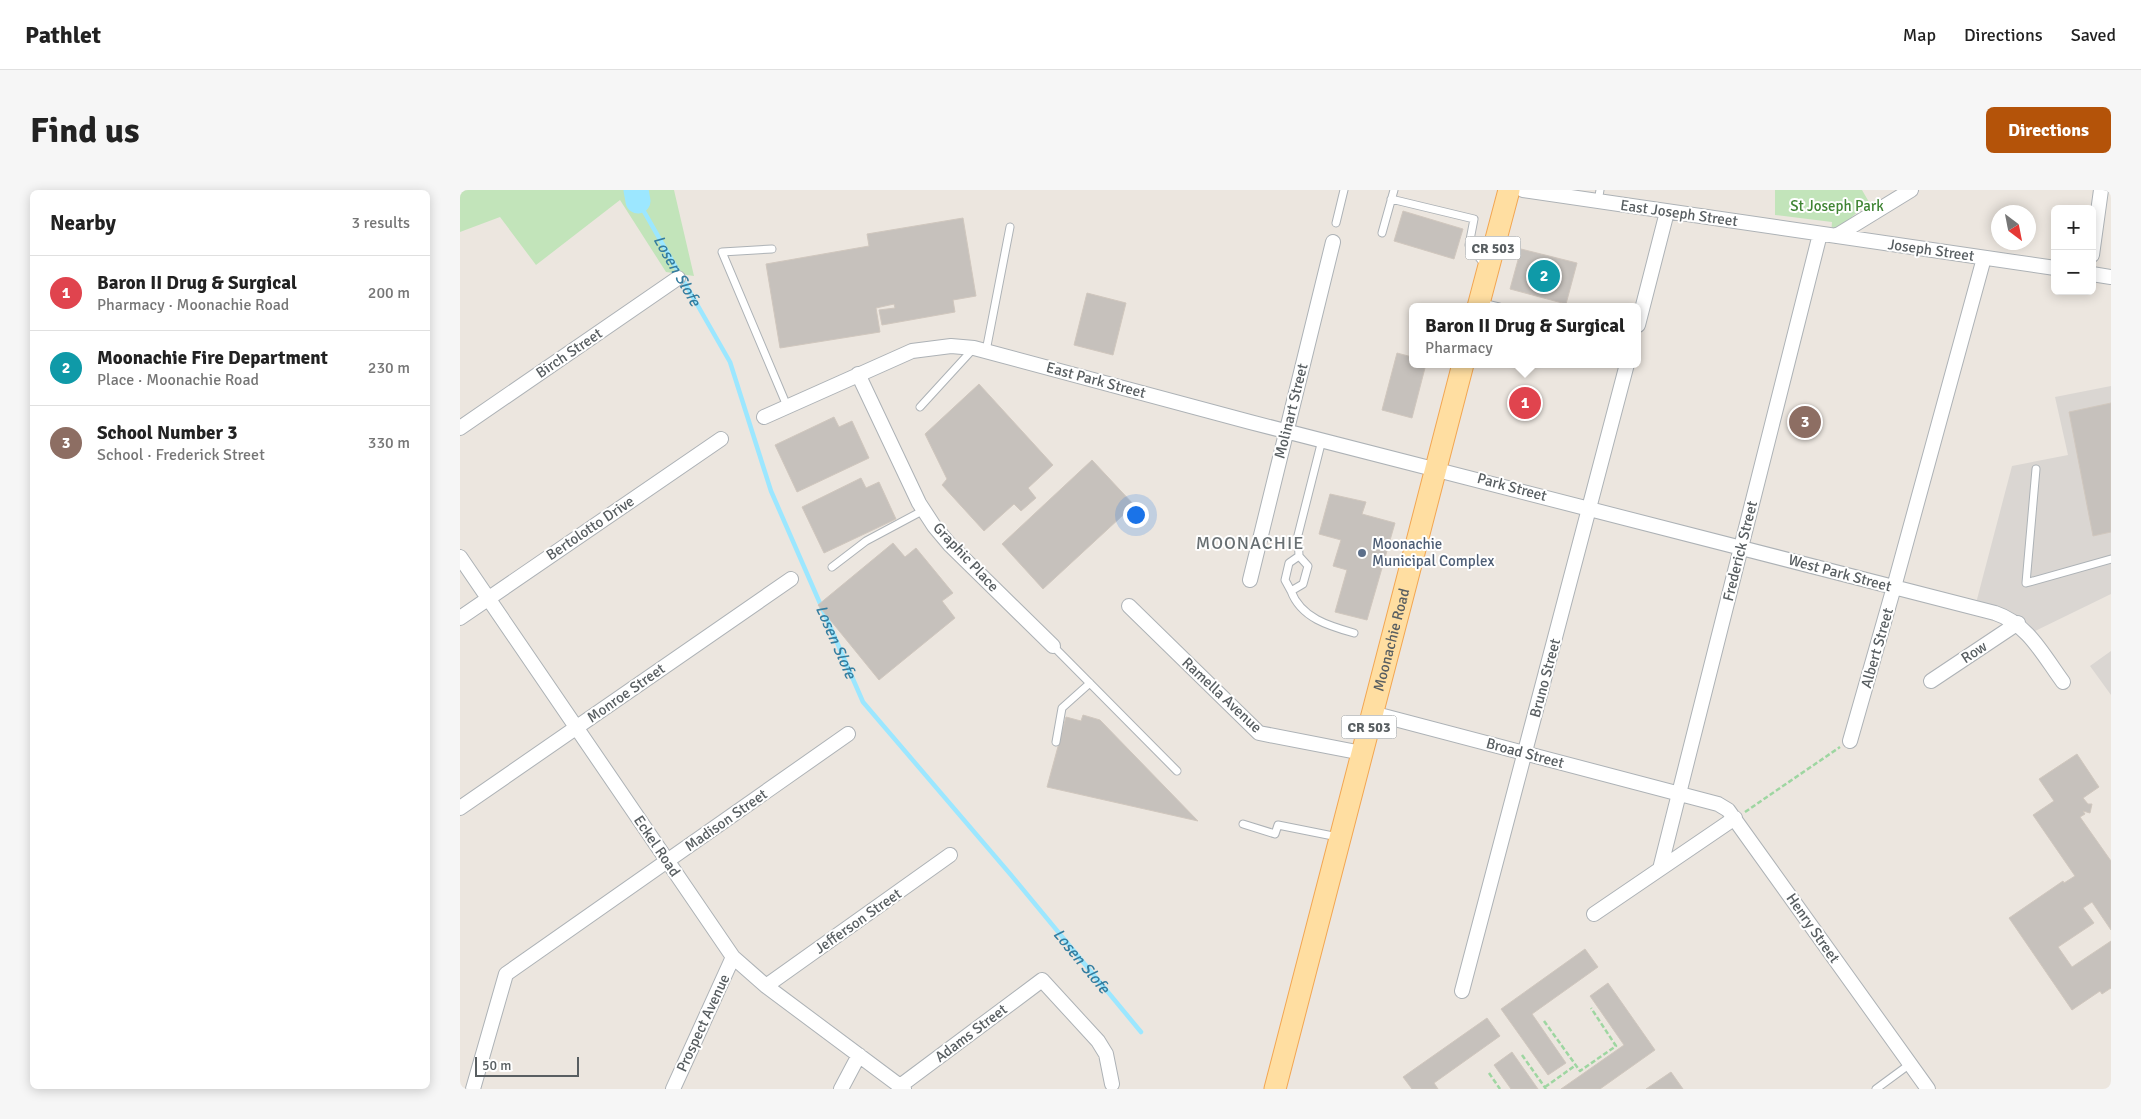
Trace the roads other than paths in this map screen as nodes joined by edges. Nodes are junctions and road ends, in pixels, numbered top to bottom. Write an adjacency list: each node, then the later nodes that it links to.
1 (1344, 190): 10 (lane)
2 (1394, 190): 8 (lane)
3 (1508, 190): 20 (main road, CR 503)
4 (1522, 190): 7 (street, East Joseph Street)
5 (1911, 190): 14 (street)
6 (2101, 190): 17 (street)
7 (1599, 196): 9 (street, East Joseph Street)
8 (1392, 199): 12 (lane); 20 (lane)
9 (1667, 212): 13 (street, East Joseph Street); 25 (street)
10 (1336, 223)
11 (1010, 227): 26 (lane)
12 (1382, 232)
13 (1820, 234): 14 (street, East Joseph Street); 41 (street, Frederick Street)
14 (1836, 236): 18 (street, Joseph Street)
15 (1333, 242): 34 (street, Molinart Street)
16 (772, 249): 30 (lane)
17 (2093, 250)
18 (1984, 258): 19 (street, Joseph Street); 48 (street, Albert Street)
19 (2051, 267)
20 (1488, 268): 24 (main road, CR 503)
21 (2096, 275): 22 (street)
22 (2111, 277)
23 (678, 278): 33 (street, Birch Street)
24 (1485, 303)
25 (1641, 313)
26 (980, 349): 29 (street, East Park Street); 31 (lane); 34 (street, East Park Street)
27 (1461, 368): 37 (main road, Moonachie Road / CR 503)
28 (1626, 368): 39 (street, Bruno Street)
29 (858, 374): 30 (street, East Park Street); 40 (street, Graphic Place)
30 (787, 406): 32 (street, East Park Street)
31 (920, 407)
32 (764, 417)
33 (460, 428)
34 (1287, 430): 36 (street, East Park Street); 47 (street, Molinart Street)
35 (721, 439): 50 (street, Bertolotto Drive)
36 (1322, 439): 37 (street, East Park Street); 42 (lane)
37 (1435, 467): 39 (street, Park Street); 59 (main road, Moonachie Road / CR 503)
38 (2036, 469): 44 (lane)
39 (1590, 507): 41 (street, West Park Street); 65 (street, Bruno Street)
40 (924, 510): 45 (lane); 55 (street, Graphic Place)
41 (1741, 547): 48 (street, West Park Street); 67 (street, Frederick Street)
42 (1299, 556): 49 (lane); 49 (lane)
43 (460, 557): 50 (street, Eckel Road)
44 (2111, 559)
45 (832, 567)
46 (791, 579): 60 (street, Monroe Street)
47 (1250, 580)
48 (1894, 586): 53 (street, West Park Street); 62 (street, Albert Street)
49 (1291, 591): 54 (lane)
50 (488, 598): 52 (street, Bertolotto Drive); 60 (street, Eckel Road)
51 (1130, 606): 64 (street, Ramella Avenue)
52 (460, 618)
53 (2018, 624): 56 (street, Row); 57 (street, West Park Street)
54 (1354, 633)
55 (1053, 646): 58 (lane)
56 (1931, 681)
57 (2062, 682)
58 (1090, 683): 63 (lane); 66 (lane)
59 (1372, 713): 64 (main road, Moonachie Road / CR 503); 65 (street, Broad Street)
60 (576, 728): 68 (street, Monroe Street); 73 (street, Eckel Road)
61 (848, 734): 73 (street, Madison Street)
62 (1850, 740)
63 (1056, 742)
64 (1362, 753): 71 (main road, Moonachie Road / CR 503)
65 (1525, 753): 67 (street, Broad Street); 78 (street, Bruno Street)
66 (1177, 771)
67 (1679, 794): 69 (street, Henry Street); 74 (street, Frederick Street)
68 (460, 808)
69 (1735, 818): 74 (street); 80 (street, Henry Street)
70 (1244, 824): 71 (lane)
71 (1341, 838): 86 (main road, Moonachie Road / CR 503)
72 (950, 856): 77 (street, Jefferson Street)
73 (667, 861): 76 (street, Eckel Road); 83 (street, Madison Street)
74 (1660, 869): 75 (street)
75 (1594, 914)
76 (733, 957): 77 (street, Eckel Road); 84 (street, Prospect Avenue)
77 (766, 986): 79 (street, Eckel Road)
78 (1462, 991)
79 (859, 1055): 82 (street, Eckel Road); 85 (street)
80 (1910, 1064): 87 (lane); 88 (street, Henry Street)
81 (1112, 1084): 82 (street, Adams Street)
82 (902, 1087)
83 (473, 1089)
84 (673, 1089)
85 (841, 1089)
86 (1275, 1089)
87 (1876, 1089)
88 (1928, 1089)

